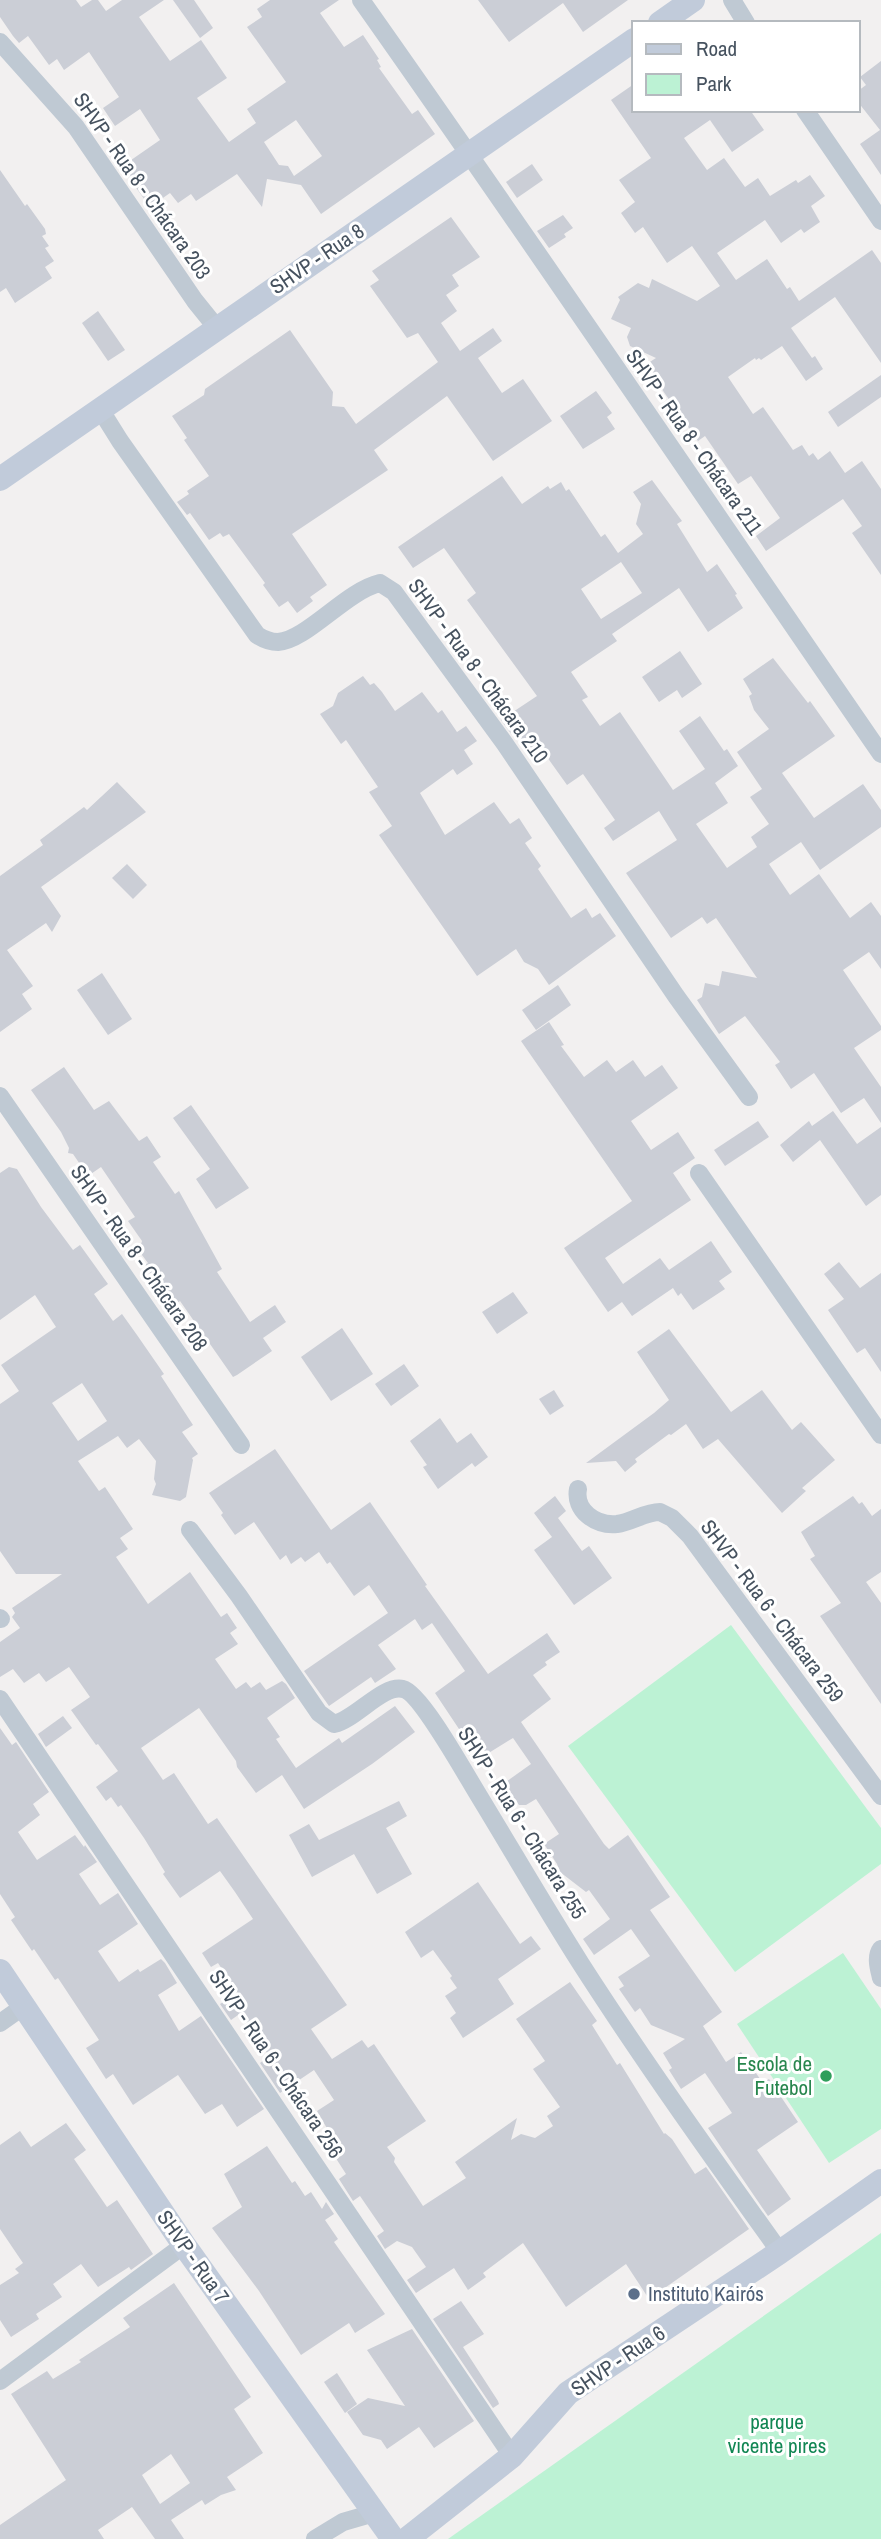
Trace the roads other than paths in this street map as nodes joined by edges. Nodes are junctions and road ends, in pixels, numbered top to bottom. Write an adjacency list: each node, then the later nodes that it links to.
1 (361, 0): 9 (street, SHVP - Rua 8 - Chácara 211)
2 (693, 0): 4 (street)
3 (732, 0): 5 (street)
4 (663, 21)
5 (745, 21)
6 (632, 41): 9 (street, SHVP - Rua 8)
7 (0, 42): 11 (street, SHVP - Rua 8 - Chácara 203)
8 (806, 112): 10 (street)
9 (469, 155): 11 (street, SHVP - Rua 8); 14 (street, SHVP - Rua 8 - Chácara 211)
10 (881, 221)
11 (216, 327): 12 (street, SHVP - Rua 8)
12 (100, 409): 13 (street, SHVP - Rua 8); 16 (street, SHVP - Rua 8 - Chácara 210)
13 (0, 479)
14 (881, 754)
15 (0, 1096): 19 (street, SHVP - Rua 8 - Chácara 208)
16 (749, 1097)
17 (699, 1173): 18 (street)
18 (881, 1435)
19 (241, 1445)
20 (578, 1489): 23 (street, SHVP - Rua 6 - Chácara 259)
21 (190, 1530): 31 (street, SHVP - Rua 6 - Chácara 255)
22 (0, 1699): 33 (street, SHVP - Rua 6 - Chácara 256)
23 (881, 1796)
24 (881, 1949): 26 (street)
25 (0, 1971): 27 (street, SHVP - Rua 7)
26 (881, 1978)
27 (24, 2006): 28 (street); 30 (street, SHVP - Rua 7)
28 (0, 2022)
29 (881, 2181): 31 (street, SHVP - Rua 6)
30 (184, 2245): 32 (street); 34 (street, SHVP - Rua 7)
31 (780, 2252): 33 (street, SHVP - Rua 6)
32 (0, 2381)
33 (512, 2456): 37 (street, SHVP - Rua 6)
34 (374, 2513): 35 (street); 36 (street, SHVP - Rua 7)
35 (315, 2539)
36 (393, 2539)
37 (407, 2539)

